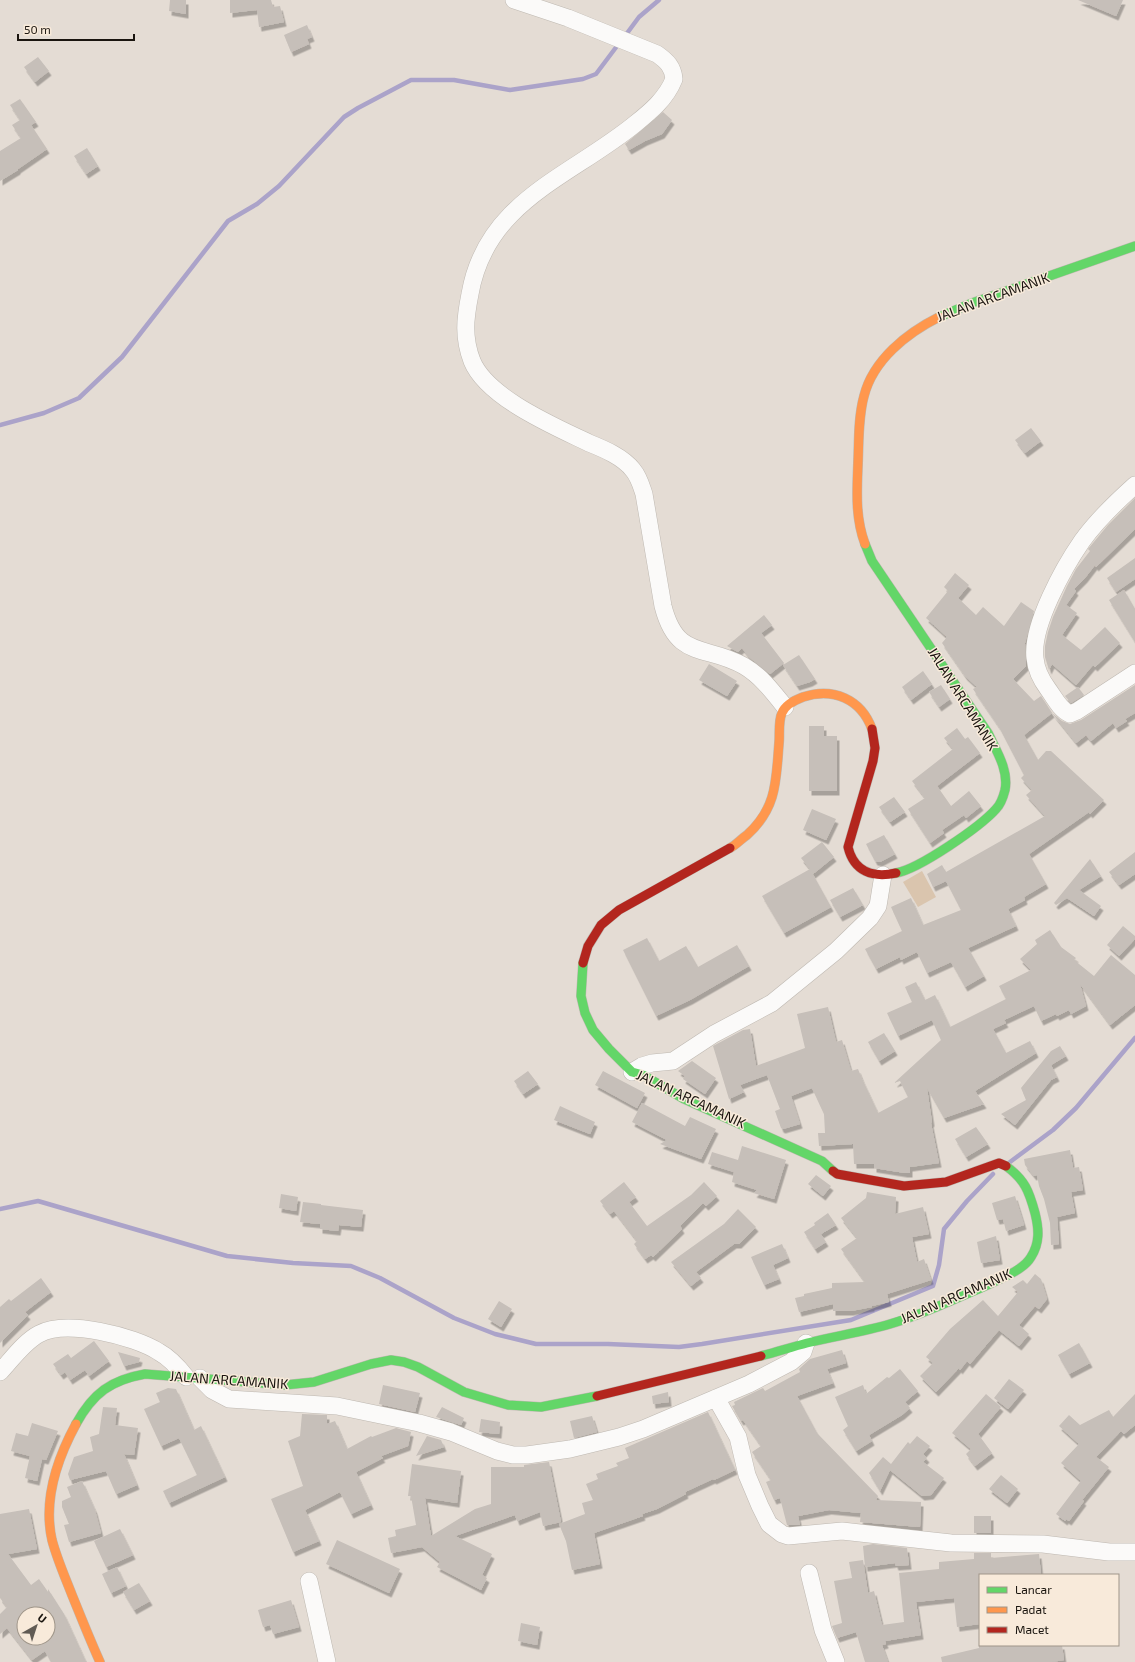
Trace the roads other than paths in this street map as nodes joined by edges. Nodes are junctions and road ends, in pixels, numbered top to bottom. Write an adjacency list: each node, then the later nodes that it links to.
1 (514, 0): 5 (street)
2 (1135, 246): 6 (street, JALAN ARCAMANIK)
3 (1135, 485): 4 (street)
4 (1135, 674)
5 (785, 707): 6 (street, JALAN ARCAMANIK); 7 (street, JALAN ARCAMANIK)
6 (883, 875): 7 (street)
7 (632, 1072): 8 (street, JALAN ARCAMANIK)
8 (806, 1343): 10 (street, JALAN ARCAMANIK); 11 (street)
9 (0, 1372): 10 (street)
10 (193, 1377): 11 (street); 15 (street, JALAN ARCAMANIK)
11 (716, 1398): 12 (street)
12 (1135, 1552)
13 (809, 1573): 17 (street)
14 (309, 1581): 16 (street)
15 (100, 1662)
16 (327, 1662)
17 (836, 1662)

